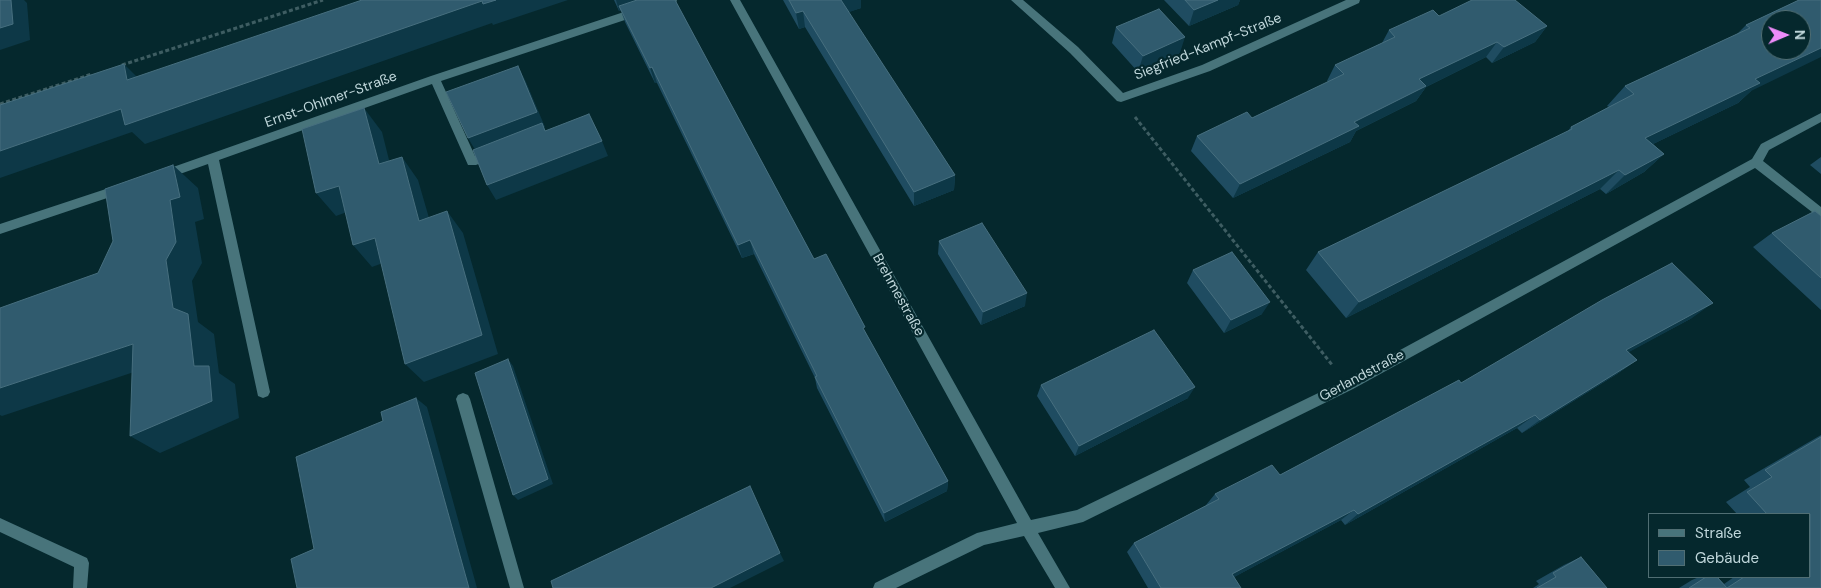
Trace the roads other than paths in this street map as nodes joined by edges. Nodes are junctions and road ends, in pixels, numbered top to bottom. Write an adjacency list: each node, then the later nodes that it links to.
1 (672, 0): 5 (street, Ernst-Ohlmer-Straße)
2 (735, 0): 17 (street, Brehmestraße)
3 (1016, 0): 4 (street, Siegfried-Kampf-Straße)
4 (1355, 0)
5 (436, 79): 7 (street); 8 (street, Ernst-Ohlmer-Straße)
6 (1821, 117): 9 (street, Gerlandstraße)
7 (500, 151)
8 (213, 158): 10 (street, Ernst-Ohlmer-Straße); 14 (street)
9 (1756, 162): 12 (street); 17 (street, Gerlandstraße)
10 (148, 180)
11 (130, 186): 13 (street)
12 (1821, 214)
13 (0, 229)
14 (264, 392)
15 (463, 399): 19 (street)
16 (0, 525): 18 (street)
17 (1027, 528): 20 (street, Gerlandstraße); 21 (street, Brehmestraße)
18 (80, 588)
19 (518, 588)
20 (880, 588)
21 (1063, 588)

